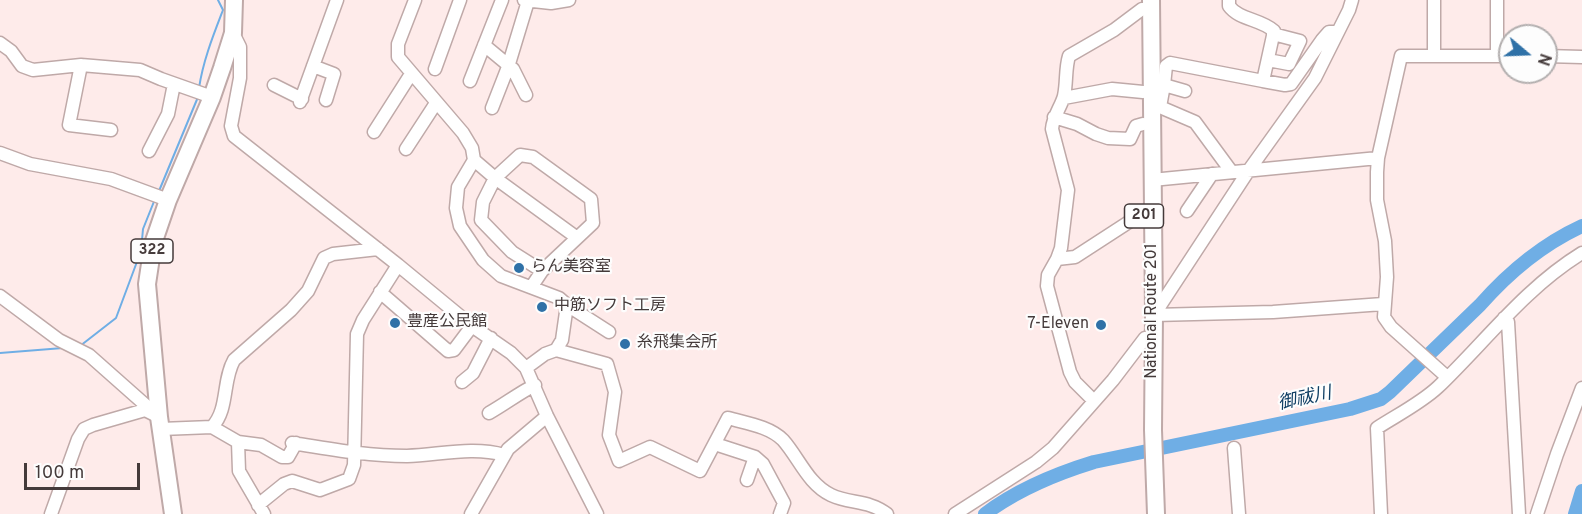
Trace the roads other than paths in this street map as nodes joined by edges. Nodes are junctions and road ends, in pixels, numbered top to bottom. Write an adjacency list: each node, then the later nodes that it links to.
1 (234, 0): 14 (highway, 322)
2 (415, 0): 27 (street)
3 (460, 0): 26 (street)
4 (502, 0): 17 (street)
5 (569, 0): 11 (street)
6 (1229, 0): 15 (street)
7 (1352, 0): 13 (street)
8 (1434, 0): 18 (street)
9 (1497, 0): 19 (street)
10 (332, 1): 24 (street)
11 (526, 1): 25 (street)
12 (1145, 3): 34 (highway, National Route 201 / 201); 37 (street); 41 (highway, National Route 201 / 201)
13 (1338, 32): 29 (street); 51 (street)
14 (232, 33): 35 (highway, 322); 60 (street)
15 (1273, 34): 22 (street); 22 (street)
16 (0, 43): 23 (street)
17 (484, 45): 25 (street); 28 (street)
18 (1434, 56): 19 (street); 49 (street)
19 (1497, 56)
20 (1558, 56): 21 (street)
21 (1582, 57)
22 (1268, 60): 29 (street)
23 (81, 65): 30 (street); 44 (street)
24 (313, 66): 31 (street); 38 (street)
25 (508, 67): 36 (street); 40 (street)
26 (435, 69)
27 (411, 74): 39 (street); 45 (street)
28 (470, 81)
29 (1263, 81): 32 (street)
30 (174, 84): 35 (street); 47 (street)
31 (274, 85)
32 (1164, 85): 33 (street); 41 (street)
33 (1185, 91)
34 (1143, 92): 37 (street); 43 (highway, National Route 201 / 201)
35 (203, 94): 56 (highway, 322)
36 (526, 95)
37 (1064, 98): 42 (street)
38 (326, 100)
39 (436, 103): 46 (street); 50 (street)
40 (492, 108)
41 (1156, 108): 52 (street); 55 (highway, National Route 201 / 201)
42 (1054, 117): 43 (street); 62 (street)
43 (1143, 124): 58 (highway, National Route 201 / 201)
44 (111, 130)
45 (374, 132)
46 (406, 149)
47 (149, 151)
48 (0, 153): 56 (street)
49 (1378, 158): 51 (street); 68 (street)
50 (474, 160): 54 (street); 65 (street)
51 (1248, 170): 52 (street); 70 (street)
52 (1231, 171): 53 (street)
53 (1212, 174): 55 (street); 57 (street)
54 (495, 178): 59 (street); 59 (street); 64 (street)
55 (1152, 180): 70 (highway, National Route 201 / 201)
56 (159, 196): 85 (highway, 322)
57 (1187, 211)
58 (1144, 218): 62 (street); 75 (highway, National Route 201 / 201)
59 (576, 237): 64 (street)
60 (378, 249): 63 (street); 86 (street)
61 (1582, 253): 71 (street)
62 (1057, 259): 82 (street)
63 (398, 265): 66 (street); 72 (street)
64 (542, 270): 65 (street)
65 (532, 286): 69 (street)
66 (380, 292): 72 (street); 91 (street)
67 (0, 297): 85 (street)
68 (1383, 304): 70 (street); 78 (street)
69 (567, 305): 73 (street); 76 (street)
70 (1154, 315): 87 (highway, National Route 201 / 201)
71 (1504, 318): 78 (street); 108 (street)
72 (472, 326): 74 (street)
73 (609, 332)
74 (491, 338): 77 (street); 79 (street)
75 (1145, 338): 82 (street); 87 (highway, National Route 201 / 201)
76 (556, 350): 77 (street); 89 (street)
77 (526, 368): 80 (street)
78 (1447, 377): 107 (street)
79 (462, 382)
80 (535, 385): 83 (street); 84 (street)
81 (1582, 388): 109 (street)
82 (1094, 401): 103 (street)
83 (489, 413)
84 (547, 416): 92 (street); 100 (street)
85 (160, 423): 86 (street); 97 (street); 98 (highway, 322)
86 (212, 427): 88 (street)
87 (1149, 431): 94 (highway, National Route 201 / 201)
88 (238, 442): 91 (street); 96 (street)
89 (715, 444): 93 (street); 102 (street)
90 (1234, 448): 106 (street)
91 (355, 454): 92 (street); 96 (street)
92 (504, 455): 99 (street)
93 (755, 457): 95 (street); 101 (street)
94 (1150, 466): 104 (highway, National Route 201 / 201); 105 (highway, National Route 201 / 201)
95 (747, 480)
96 (261, 509)
97 (51, 514)
98 (173, 514)
99 (471, 514)
100 (597, 514)
101 (780, 514)
102 (887, 514)
103 (955, 514)
104 (1146, 514)
105 (1156, 514)
106 (1239, 514)
107 (1381, 514)
108 (1519, 514)
109 (1537, 514)

